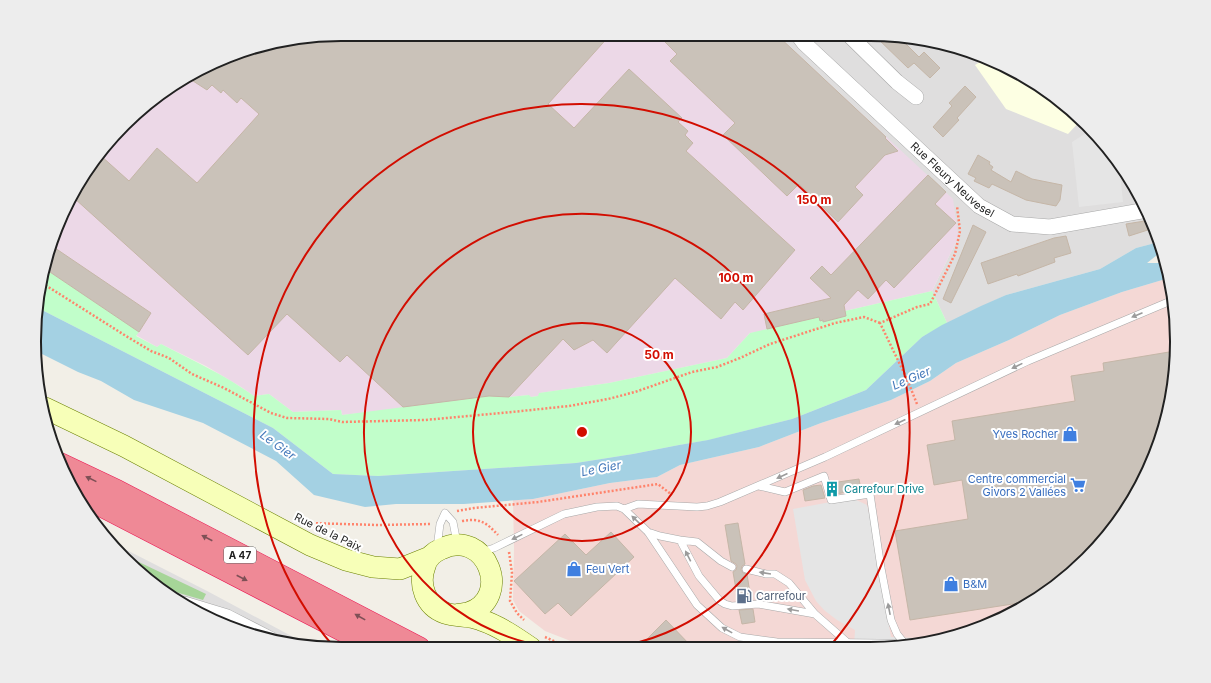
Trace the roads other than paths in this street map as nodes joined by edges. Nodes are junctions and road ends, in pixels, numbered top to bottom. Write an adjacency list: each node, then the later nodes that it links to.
1 (803, 41): 4 (street, Rue Fleury Neuvesel)
2 (855, 41): 3 (street)
3 (916, 97)
4 (1140, 211)
5 (1167, 303): 8 (lane, one-way to 8)
6 (49, 410): 17 (main road, Rue de la Paix)
7 (70, 469): 27 (highway, A 47, one-way to 7)
8 (759, 486): 10 (lane); 28 (lane, one-way to 8)
9 (84, 497): 21 (highway, A 47, one-way to 21)
10 (624, 509): 11 (lane, one-way to 10); 14 (lane, one-way to 14)
11 (648, 532): 12 (lane); 33 (lane, one-way to 11)
12 (680, 540): 16 (lane); 23 (lane, one-way to 12)
13 (458, 545): 14 (main road); 15 (main road); 15 (lane)
14 (478, 552): 20 (main road)
15 (433, 554): 17 (main road, Rue de la Paix); 19 (main road)
16 (732, 567)
17 (400, 569): 19 (main road)
18 (746, 569): 23 (lane, one-way to 18)
19 (422, 587): 24 (main road)
20 (490, 591): 24 (main road); 26 (main road)
21 (305, 610): 27 (highway, A 47); 30 (highway)
22 (213, 613): 25 (street)
23 (815, 614): 34 (lane)
24 (456, 615): 26 (main road)
25 (243, 625)
26 (519, 628): 29 (main road)
27 (379, 639): 31 (highway, A 47); 32 (highway)
28 (902, 640)
29 (537, 641)
30 (342, 642)
31 (392, 642)
32 (397, 642)
33 (777, 642)
34 (844, 642)

